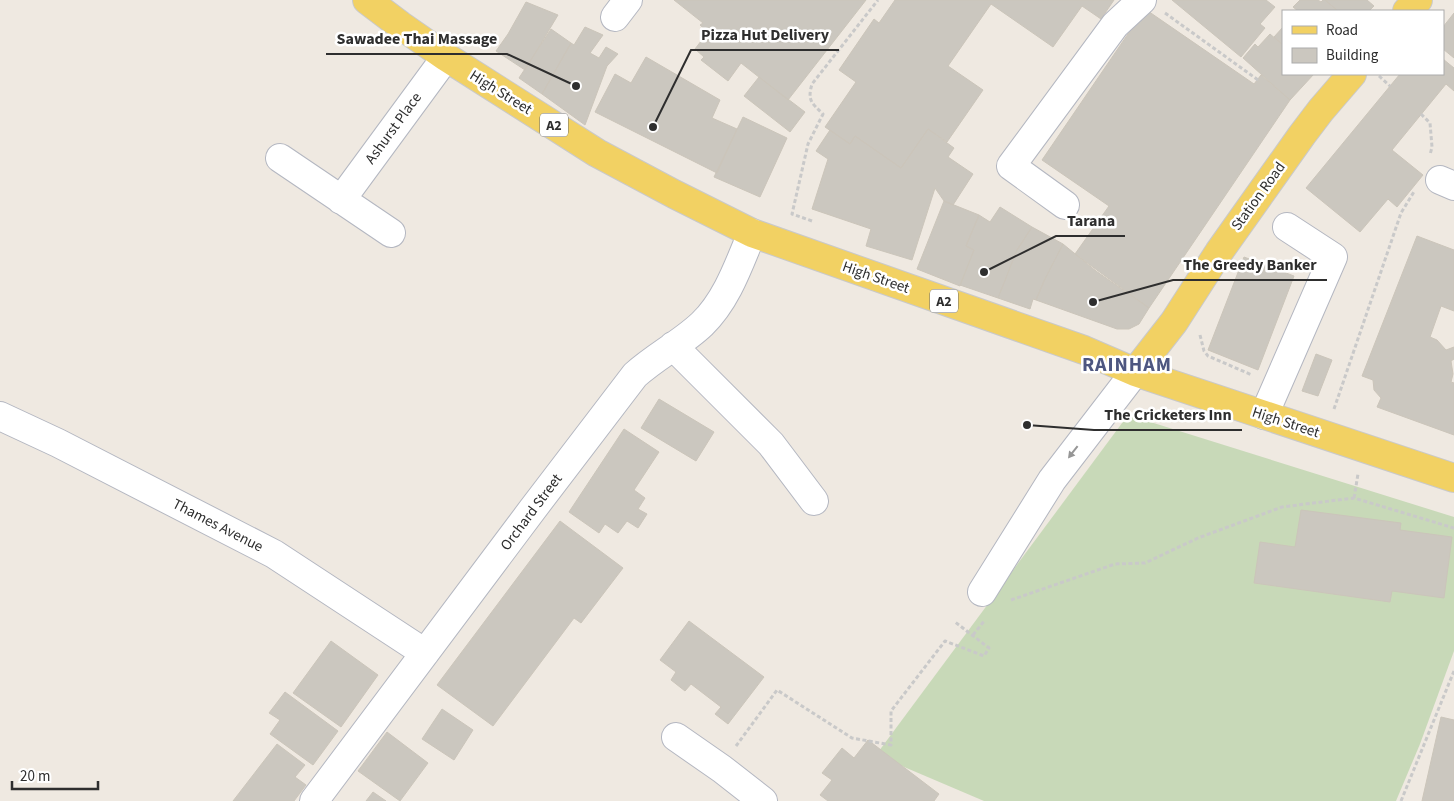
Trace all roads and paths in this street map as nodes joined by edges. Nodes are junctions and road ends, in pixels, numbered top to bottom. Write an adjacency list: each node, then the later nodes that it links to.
1 (367, 0): 6 (main road, High Street / A2)
2 (878, 0): 16 (path)
3 (1418, 0): 5 (main road)
4 (1152, 6): 9 (path); 15 (street)
5 (1408, 10)
6 (446, 57): 14 (street, Ashurst Place); 19 (main road, High Street / A2)
7 (1351, 75): 20 (main road, Station Road)
8 (1377, 75): 10 (path)
9 (1258, 80)
10 (1390, 86)
11 (1421, 114): 13 (path)
12 (280, 158): 14 (street)
13 (1435, 178): 25 (path)
14 (341, 200): 18 (street)
15 (1065, 205)
16 (816, 223)
17 (1286, 227): 23 (street)
18 (391, 233)
19 (752, 233): 21 (street, Orchard Street); 22 (main road, High Street / A2)
20 (1174, 322): 22 (main road, Station Road); 23 (path)
21 (673, 346): 31 (street); 37 (street, Orchard Street)
22 (1135, 372): 27 (main road, High Street / A2); 33 (street, one-way to 33)
23 (1276, 385): 27 (street)
24 (1325, 406): 25 (path)
25 (1334, 409): 26 (path); 29 (path)
26 (1342, 413)
27 (1264, 415): 29 (main road, High Street / A2)
28 (0, 416): 37 (street, Thames Avenue)
29 (1325, 436): 30 (main road, High Street / A2)
30 (1454, 478)
31 (814, 501)
32 (1454, 528): 33 (path)
33 (994, 597)
34 (985, 620): 36 (path)
35 (955, 622): 36 (path)
36 (973, 635): 40 (path)
37 (425, 652): 41 (street, Orchard Street)
38 (1454, 671): 43 (path)
39 (676, 737): 40 (street)
40 (722, 769): 42 (street)
41 (314, 801)
42 (763, 801)
43 (1401, 801)

